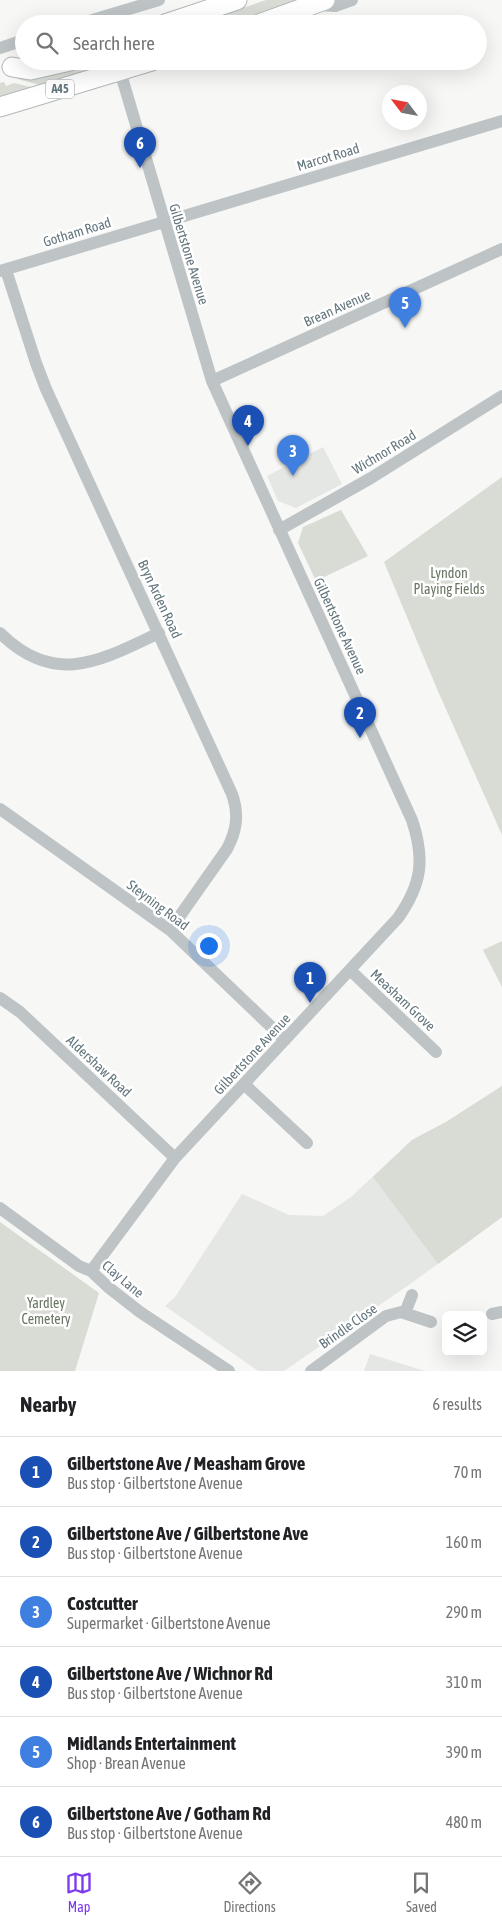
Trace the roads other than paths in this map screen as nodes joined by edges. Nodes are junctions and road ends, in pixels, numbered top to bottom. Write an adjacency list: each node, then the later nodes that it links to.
1 (159, 0): 5 (street)
2 (237, 0): 6 (highway)
3 (352, 0): 4 (street)
4 (319, 2): 7 (highway)
5 (109, 15)
6 (192, 15)
7 (284, 15)
8 (15, 43): 9 (street)
9 (0, 48)
10 (105, 70): 12 (highway, A45)
11 (117, 70): 14 (street, Gilbertstone Avenue)
12 (0, 108)
13 (502, 121): 14 (street, Marcot Road)
14 (163, 222): 16 (street, Gotham Road); 17 (street, Gilbertstone Avenue)
15 (502, 249): 17 (street, Brean Avenue)
16 (3, 271): 20 (street, Bryn Arden Road)
17 (212, 381): 19 (street, Gilbertstone Avenue)
18 (502, 396): 19 (street, Wichnor Road)
19 (279, 530): 24 (street, Gilbertstone Avenue)
20 (159, 633): 21 (street); 23 (street, Bryn Arden Road)
21 (0, 634)
22 (0, 810): 23 (street, Steyning Road)
23 (170, 930): 26 (street, Steyning Road)
24 (350, 970): 26 (street, Gilbertstone Avenue); 27 (street, Measham Grove)
25 (0, 998): 30 (street, Aldershaw Road)
26 (285, 1040): 28 (street, Gilbertstone Avenue)
27 (436, 1052)
28 (245, 1085): 29 (street); 30 (street, Gilbertstone Avenue)
29 (306, 1143)
30 (175, 1158): 32 (street, Gilbertstone Avenue)
31 (0, 1208): 32 (street, Clay Lane)
32 (91, 1271): 36 (street, Clay Lane)
33 (412, 1295): 34 (street)
34 (405, 1313): 35 (street); 37 (street, Brindle Close)
35 (431, 1322)
36 (229, 1371)
37 (311, 1371)

